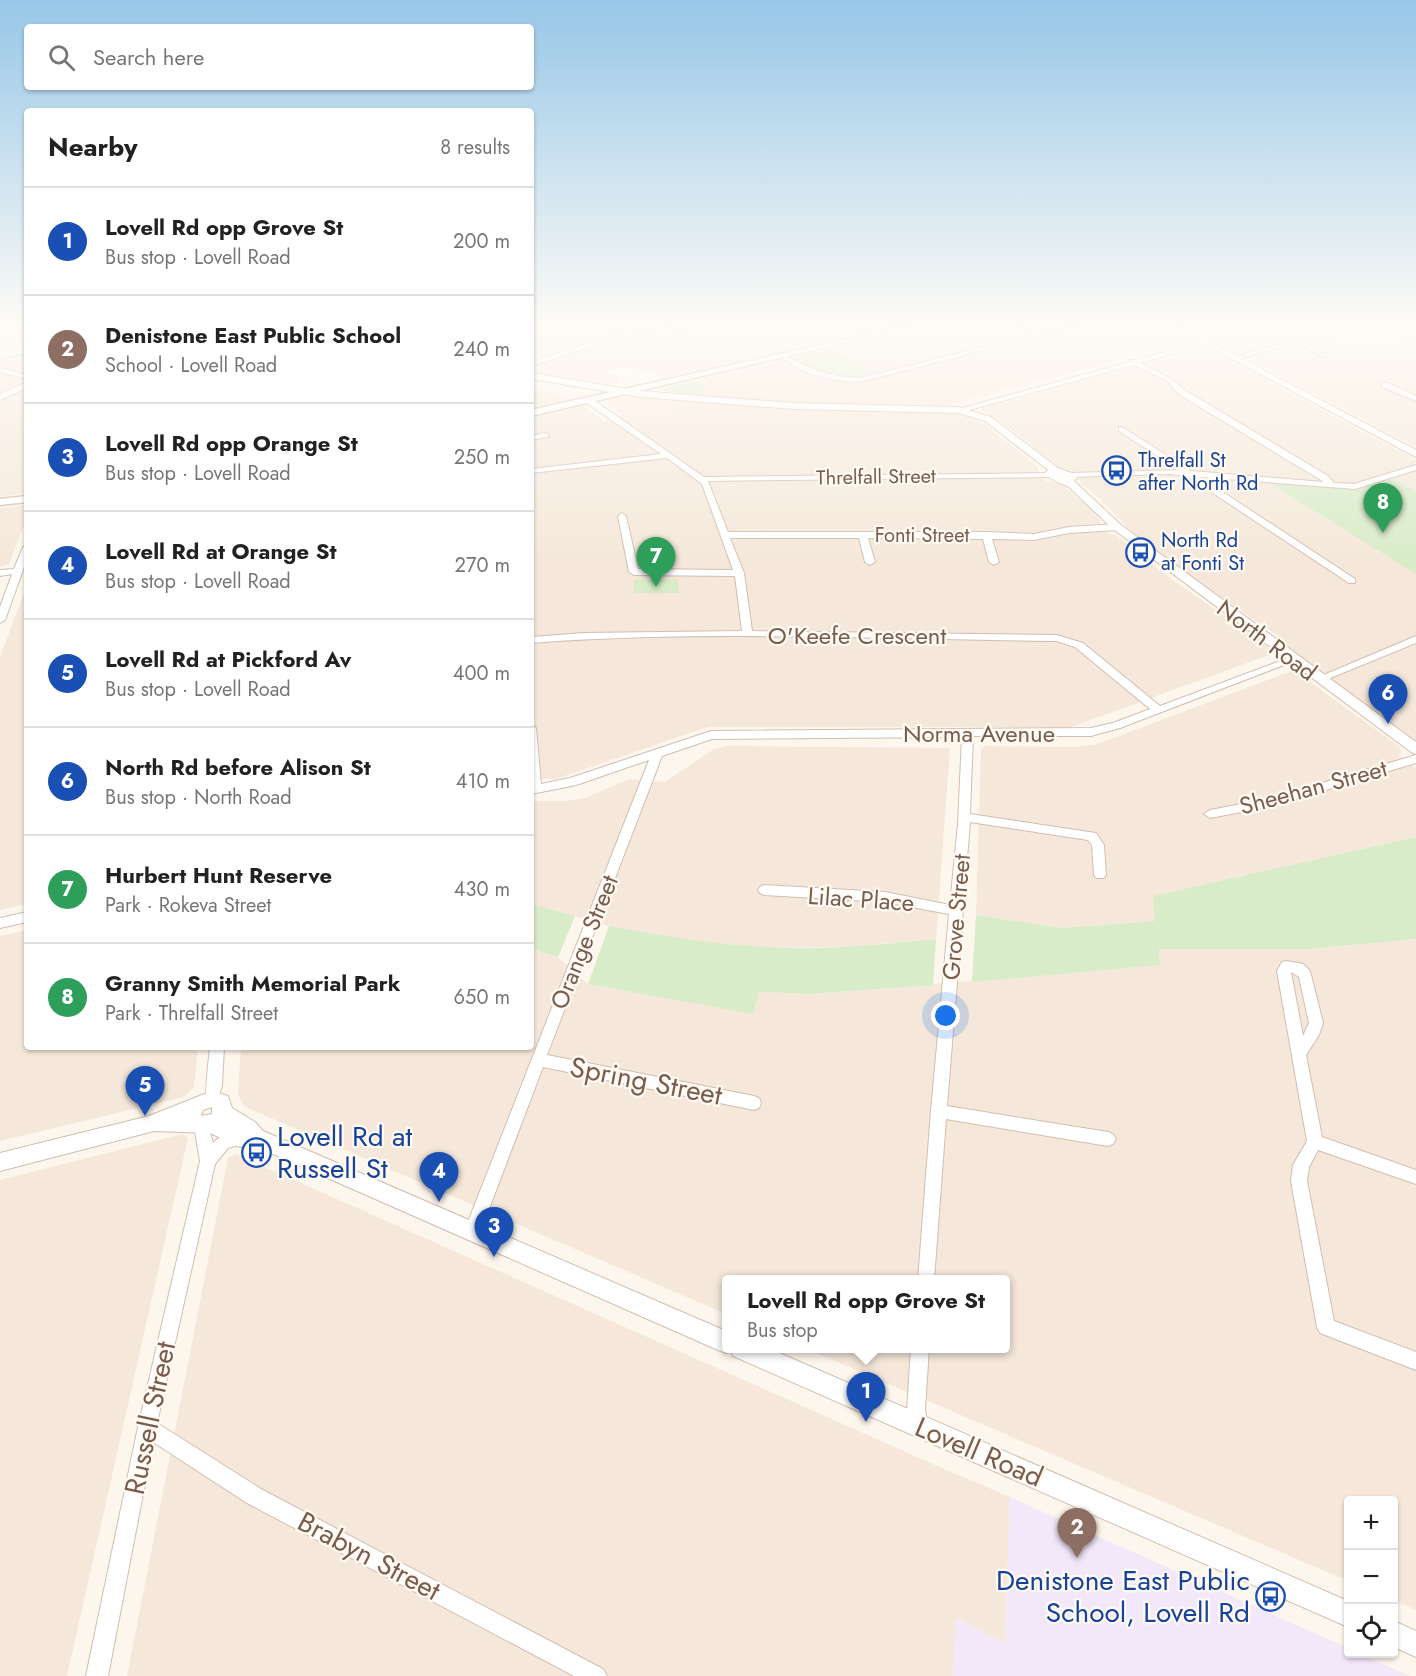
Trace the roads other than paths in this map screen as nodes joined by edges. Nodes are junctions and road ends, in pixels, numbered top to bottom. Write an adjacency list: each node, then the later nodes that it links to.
1 (565, 405): 8 (main road)
2 (595, 405): 13 (street)
3 (783, 405): 7 (street)
4 (976, 405): 7 (street)
5 (1203, 405): 20 (street)
6 (1324, 405): 12 (street)
7 (959, 410): 16 (street)
8 (534, 412)
9 (1122, 429): 17 (street)
10 (545, 435): 11 (street)
11 (534, 437)
12 (1416, 453)
13 (667, 456): 15 (street); 19 (street)
14 (1416, 467): 20 (street)
15 (534, 471)
16 (1053, 473): 18 (street); 19 (street, Threlfall Street)
17 (1185, 473): 18 (street); 20 (street); 34 (street)
18 (1070, 478): 24 (street, North Road)
19 (702, 479): 25 (street)
20 (1332, 486)
21 (24, 499): 22 (main road)
22 (0, 502)
23 (622, 516): 33 (street)
24 (1117, 527): 27 (street, Fonti Street); 39 (street, North Road)
25 (726, 535): 26 (street, Fonti Street); 33 (street)
26 (862, 535): 27 (street, Fonti Street); 29 (street)
27 (986, 535): 30 (street)
28 (24, 554): 31 (street)
29 (870, 562)
30 (994, 562)
31 (17, 571): 32 (street); 35 (street)
32 (0, 573)
33 (739, 573): 36 (street)
34 (1352, 581)
35 (0, 620)
36 (747, 634): 38 (street, O'Keefe Crescent); 41 (street, O'Keefe Crescent)
37 (1416, 639): 40 (street)
38 (534, 640)
39 (1292, 660): 40 (street, North Road); 41 (street, Norma Avenue)
40 (1319, 679): 43 (street, North Road)
41 (1158, 710): 42 (street, Norma Avenue)
42 (968, 733): 44 (street, Norma Avenue); 48 (street, Grove Street)
43 (1416, 749)
44 (657, 753): 46 (street, Norma Avenue); 56 (street, Orange Street)
45 (1416, 759): 47 (street, Sheehan Street)
46 (534, 790)
47 (1210, 814)
48 (964, 817): 49 (street); 51 (street, Grove Street)
49 (1100, 875)
50 (764, 890): 51 (street, Lilac Place)
51 (957, 911): 58 (street, Grove Street)
52 (24, 918): 53 (street)
53 (0, 923)
54 (217, 1050): 59 (street, Russell Street)
55 (1299, 1054): 55 (street); 62 (street)
56 (539, 1060): 57 (street, Spring Street); 66 (street, Orange Street)
57 (754, 1103)
58 (938, 1111): 61 (street); 67 (street, Grove Street)
59 (206, 1115): 60 (street); 63 (street, Russell Street); 64 (street)
60 (248, 1138): 63 (street); 66 (street)
61 (1108, 1139)
62 (1315, 1142): 65 (street); 71 (street)
63 (208, 1161): 73 (street, Russell Street)
64 (0, 1162)
65 (1416, 1177)
66 (472, 1232): 68 (street)
67 (926, 1275)
68 (722, 1340)
69 (752, 1353): 72 (street, Lovell Road)
70 (920, 1353): 72 (street)
71 (1416, 1360)
72 (918, 1425): 74 (street, Lovell Road)
73 (147, 1427): 77 (street, Russell Street); 78 (street, Brabyn Street)
74 (1344, 1612)
75 (1398, 1636): 76 (street)
76 (1416, 1644)
77 (97, 1676)
78 (596, 1676)

